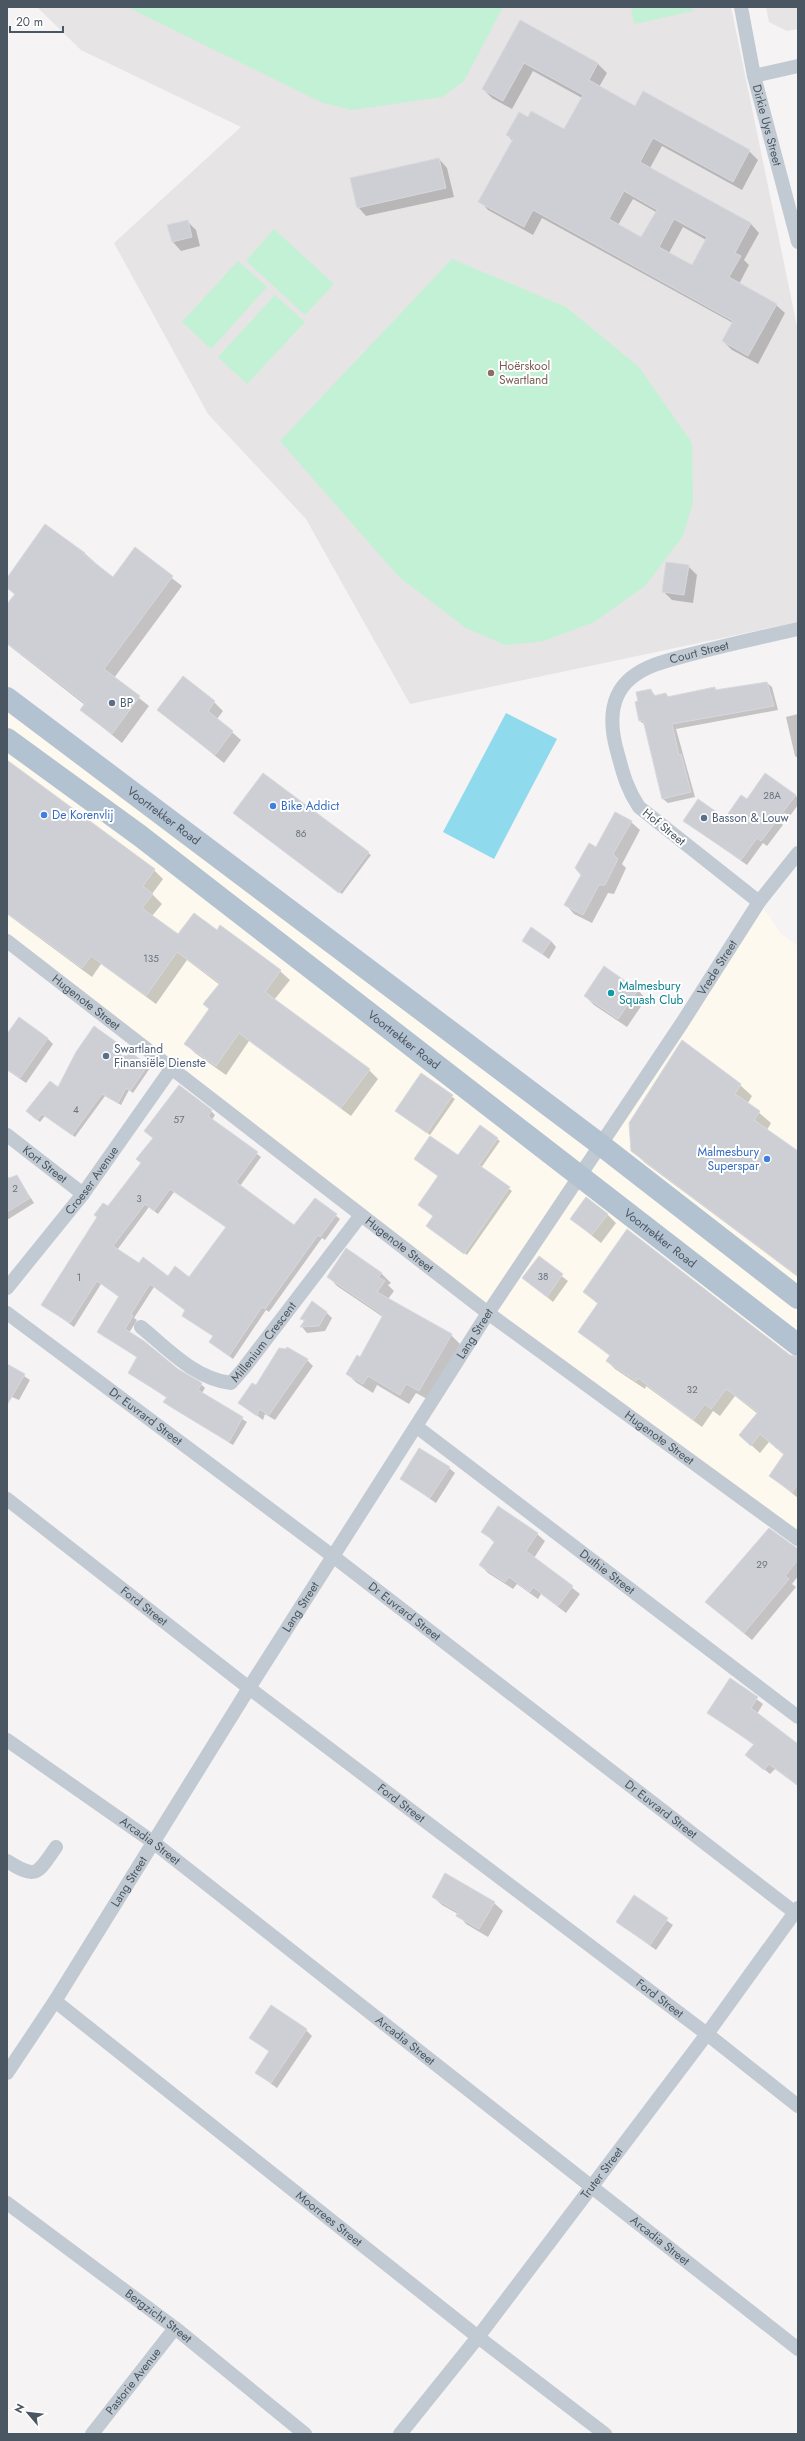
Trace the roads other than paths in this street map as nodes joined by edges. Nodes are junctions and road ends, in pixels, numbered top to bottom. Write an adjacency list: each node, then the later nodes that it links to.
1 (741, 7): 3 (street, Dirkie Uys Street)
2 (798, 66): 3 (street)
3 (754, 76): 4 (street, Dirkie Uys Street)
4 (798, 239)
5 (798, 629): 7 (street, Court Street)
6 (7, 698): 14 (main road, Voortrekker Road)
7 (616, 700): 10 (street, Hof Street)
8 (7, 739): 15 (main road, Voortrekker Road)
9 (798, 853): 10 (street, Vrede Street)
10 (759, 902): 14 (street, Vrede Street)
11 (7, 941): 12 (street, Hugenote Street)
12 (171, 1069): 16 (street, Croeser Avenue); 17 (street, Hugenote Street)
13 (7, 1135): 16 (street, Kort Street)
14 (601, 1145): 15 (street, Lang Street); 19 (main road, Voortrekker Road)
15 (578, 1176): 21 (street, Lang Street); 23 (main road, Voortrekker Road)
16 (83, 1194): 18 (street, Croeser Avenue)
17 (361, 1215): 21 (street, Hugenote Street); 22 (street, Millenium Crescent)
18 (7, 1288)
19 (798, 1298)
20 (7, 1313): 27 (street, Dr Euvrard Street)
21 (488, 1313): 24 (street, Lang Street); 26 (street, Hugenote Street)
22 (142, 1327)
23 (798, 1344)
24 (417, 1427): 27 (street, Lang Street); 29 (street, Duthie Street)
25 (7, 1499): 28 (street, Ford Street)
26 (798, 1539)
27 (334, 1557): 28 (street, Lang Street); 34 (street, Dr Euvrard Street)
28 (249, 1688): 31 (street, Lang Street); 36 (street, Ford Street)
29 (798, 1717)
30 (7, 1740): 31 (street, Arcadia Street)
31 (153, 1842): 35 (street, Lang Street); 39 (street, Arcadia Street)
32 (56, 1847): 33 (street)
33 (7, 1861)
34 (797, 1912): 36 (street, Truter Street)
35 (55, 2001): 37 (street, Lang Street); 42 (street, Moorrees Street)
36 (707, 2034): 38 (street, Ford Street); 39 (street, Truter Street)
37 (7, 2073)
38 (798, 2106)
39 (590, 2188): 42 (street, Truter Street); 43 (street, Arcadia Street)
40 (7, 2203): 41 (street, Bergzicht Street)
41 (175, 2328): 44 (street, Pastorie Avenue); 45 (street, Bergzicht Street)
42 (478, 2337): 46 (street, Truter Street); 47 (street, Moorrees Street)
43 (798, 2349)
44 (92, 2434)
45 (305, 2434)
46 (400, 2434)
47 (605, 2434)

